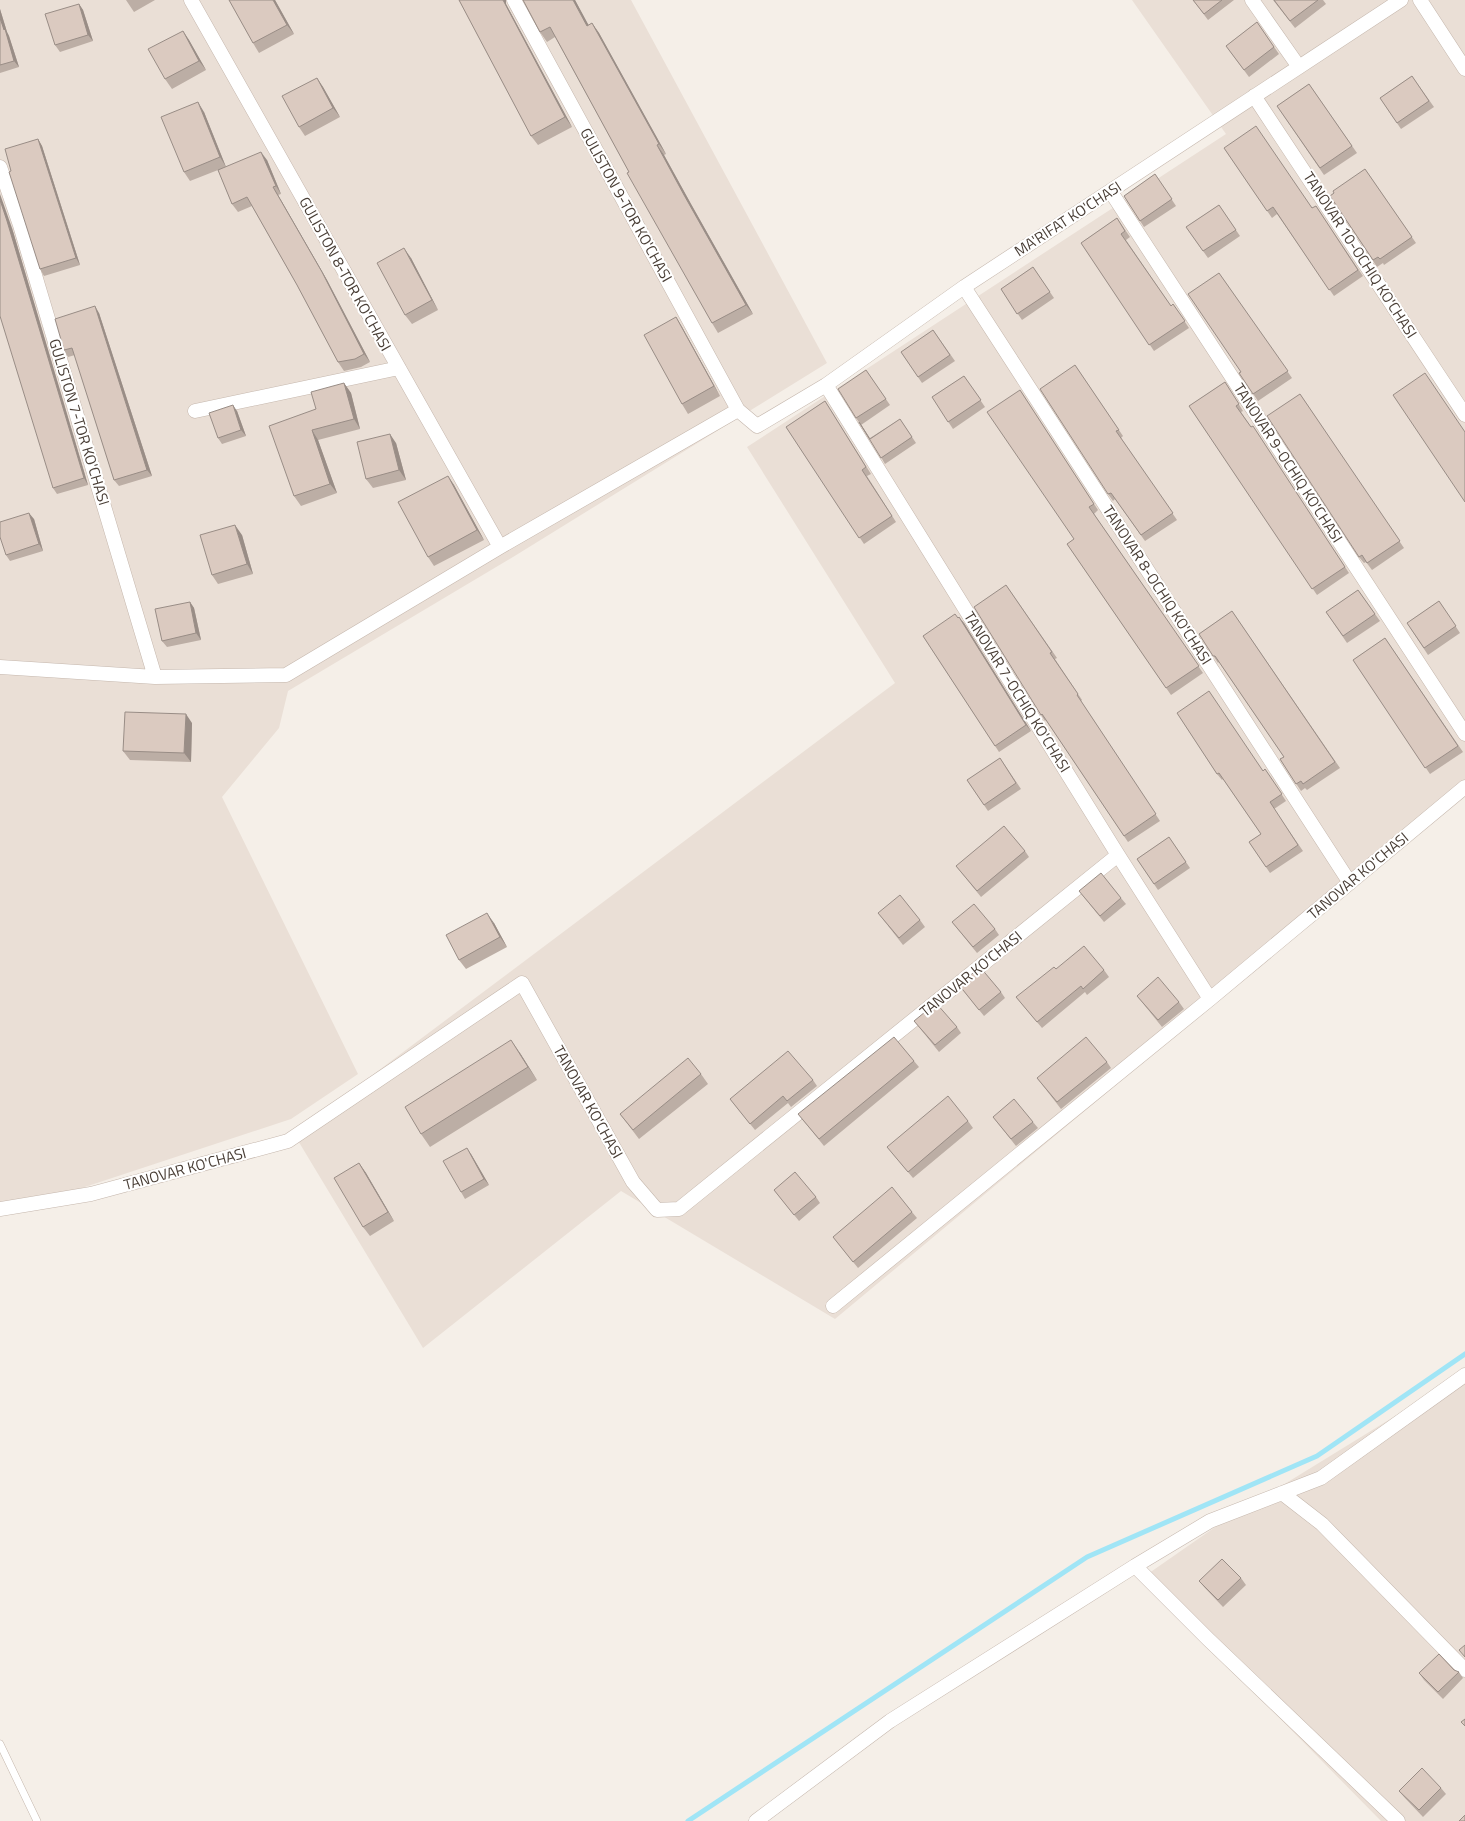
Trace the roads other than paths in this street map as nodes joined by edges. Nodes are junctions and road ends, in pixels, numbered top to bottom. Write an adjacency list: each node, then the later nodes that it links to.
1 (191, 0): 12 (street, GULISTON 8-TOR KO'CHASI)
2 (514, 0): 14 (street, GULISTON 9-TOR KO'CHASI)
3 (1252, 0): 6 (street)
4 (1401, 0): 6 (street, MA'RIFAT KO'CHASI)
5 (1420, 0): 7 (street)
6 (1300, 67): 8 (street, MA'RIFAT KO'CHASI)
7 (1465, 69)
8 (1254, 96): 10 (street, MA'RIFAT KO'CHASI); 16 (street, TANOVAR 10-OCHIQ KO'CHASI)
9 (0, 166): 19 (street, GULISTON 7-TOR KO'CHASI)
10 (1111, 192): 11 (street, MA'RIFAT KO'CHASI); 20 (street, TANOVAR 9-OCHIQ KO'CHASI)
11 (964, 288): 13 (street, MA'RIFAT KO'CHASI); 23 (street, TANOVAR 8-OCHIQ KO'CHASI)
12 (398, 368): 15 (street); 17 (street, GULISTON 8-TOR KO'CHASI)
13 (826, 385): 14 (street, MA'RIFAT KO'CHASI); 22 (street, TANOVAR 7-OCHIQ KO'CHASI)
14 (738, 410): 17 (street)
15 (195, 411)
16 (1465, 416)
17 (500, 547): 19 (street)
18 (0, 667): 19 (street)
19 (156, 677)
20 (1465, 734)
21 (1465, 787): 23 (street, TANOVAR KO'CHASI)
22 (1118, 855): 24 (street, TANOVAR 7-OCHIQ KO'CHASI); 25 (street, TANOVAR KO'CHASI)
23 (1350, 883): 24 (street, TANOVAR KO'CHASI)
24 (1210, 999): 26 (street, TANOVAR KO'CHASI)
25 (0, 1209)
26 (833, 1306)
27 (1462, 1382): 28 (street)
28 (1282, 1493): 29 (street); 30 (street)
29 (1135, 1566): 33 (street); 34 (street)
30 (1465, 1670)
31 (0, 1744): 32 (lane)
32 (37, 1821)
33 (756, 1821)
34 (1398, 1821)

